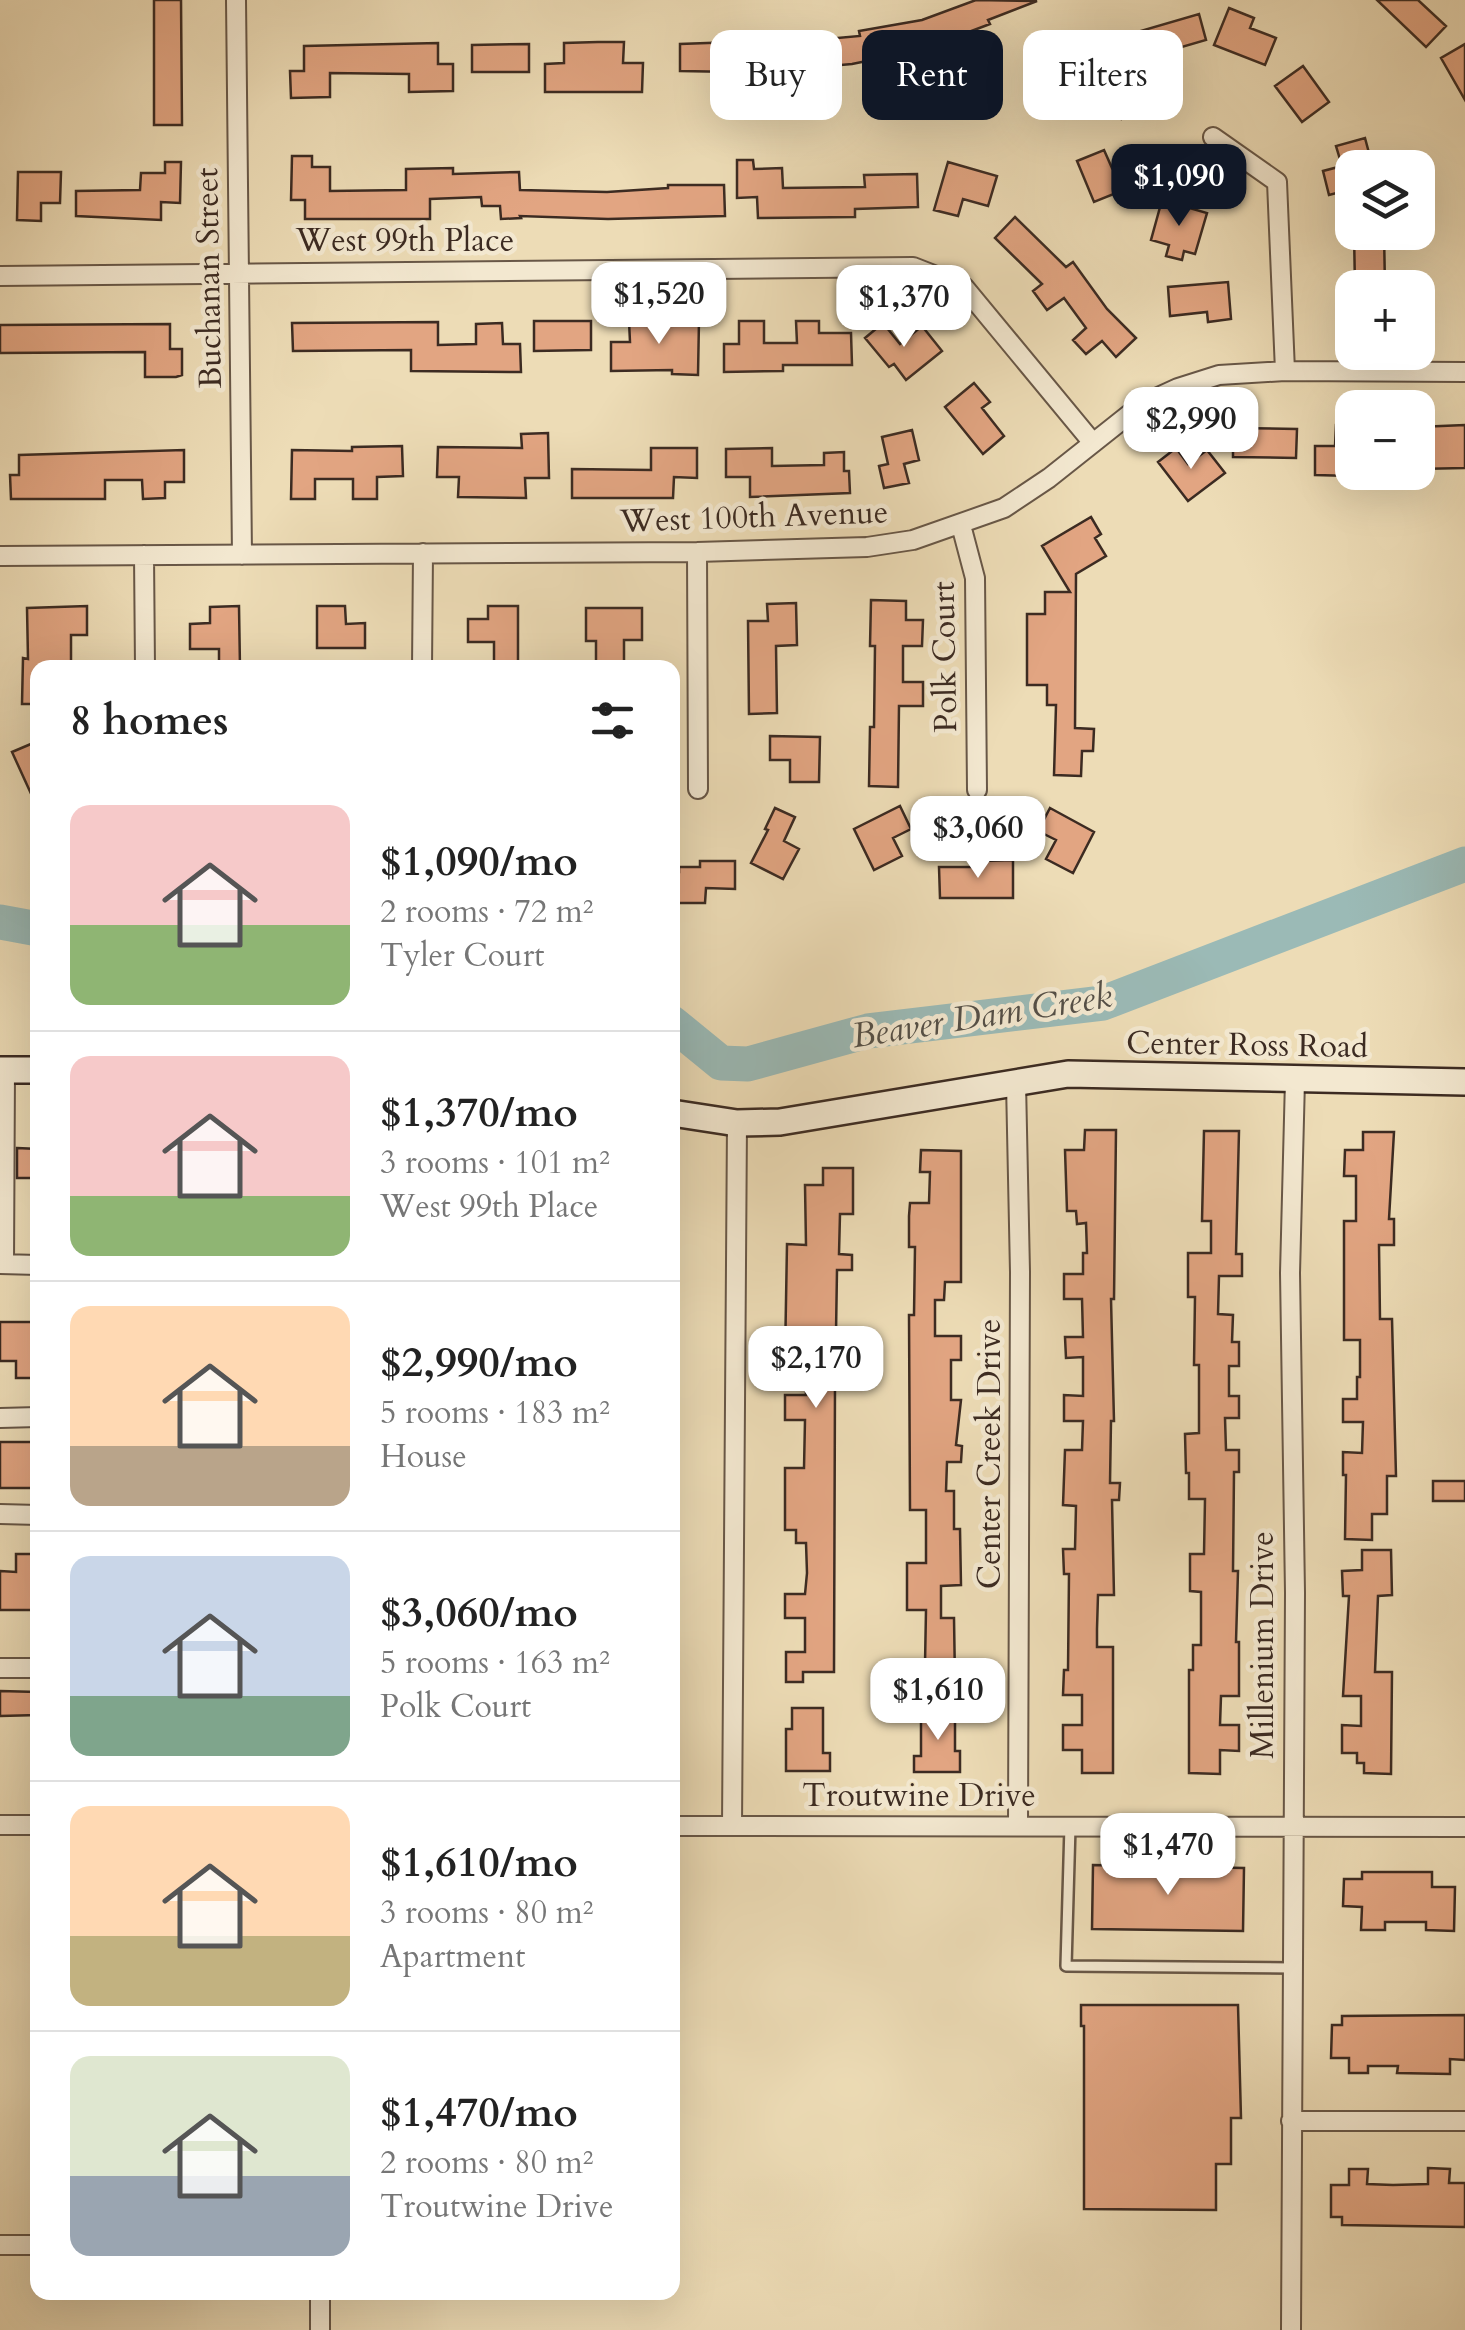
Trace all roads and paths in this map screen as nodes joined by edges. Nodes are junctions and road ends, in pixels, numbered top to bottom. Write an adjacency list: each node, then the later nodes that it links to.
1 (236, 0): 3 (street, Buchanan Street)
2 (1213, 136): 5 (street)
3 (240, 273): 4 (street, West 99th Place); 7 (street, West 99th Place); 12 (street, Buchanan Street)
4 (0, 276)
5 (1285, 372): 6 (street, West 100th Avenue); 7 (street, West 100th Avenue)
6 (1465, 372)
7 (1093, 443): 8 (street, West 100th Avenue)
8 (961, 525): 9 (street, West 100th Avenue); 17 (street, Polk Court)
9 (696, 552): 10 (street, West 100th Avenue); 16 (street)
10 (423, 554): 12 (street, West 100th Avenue); 15 (street)
11 (144, 555): 12 (street, West 100th Avenue); 13 (street, West 100th Avenue); 14 (street)
12 (242, 555)
13 (0, 556)
14 (145, 660)
15 (422, 660)
16 (698, 789)
17 (977, 790)
18 (2, 1070): 19 (street); 25 (street)
19 (30, 1070)
20 (1295, 1080): 21 (street, Center Ross Road); 22 (street, Center Ross Road); 39 (street, Millenium Drive)
21 (1016, 1082): 24 (street, Center Ross Road); 37 (street, Center Creek Drive)
22 (1465, 1082)
23 (680, 1114): 24 (street, Center Ross Road)
24 (738, 1123): 36 (street)
25 (2, 1264): 26 (street)
26 (30, 1265)
27 (0, 1418): 28 (street)
28 (30, 1418)
29 (0, 1514): 30 (street)
30 (30, 1514)
31 (0, 1668): 32 (street)
32 (30, 1668)
33 (0, 1825): 34 (street)
34 (30, 1825)
35 (680, 1826): 36 (street, Troutwine Drive)
36 (732, 1826): 37 (street, Troutwine Drive)
37 (1018, 1826): 38 (street, Troutwine Drive)
38 (1070, 1826): 39 (street, Troutwine Drive); 41 (lane)
39 (1292, 1827): 40 (street, Troutwine Drive); 41 (street, Millenium Drive)
40 (1465, 1827)
41 (1292, 1968): 43 (street, Millenium Drive)
42 (1465, 2120): 43 (street)
43 (1292, 2121): 48 (street, Millenium Drive)
44 (0, 2245): 45 (street)
45 (30, 2245)
46 (320, 2300): 47 (street)
47 (320, 2330)
48 (1291, 2330)

